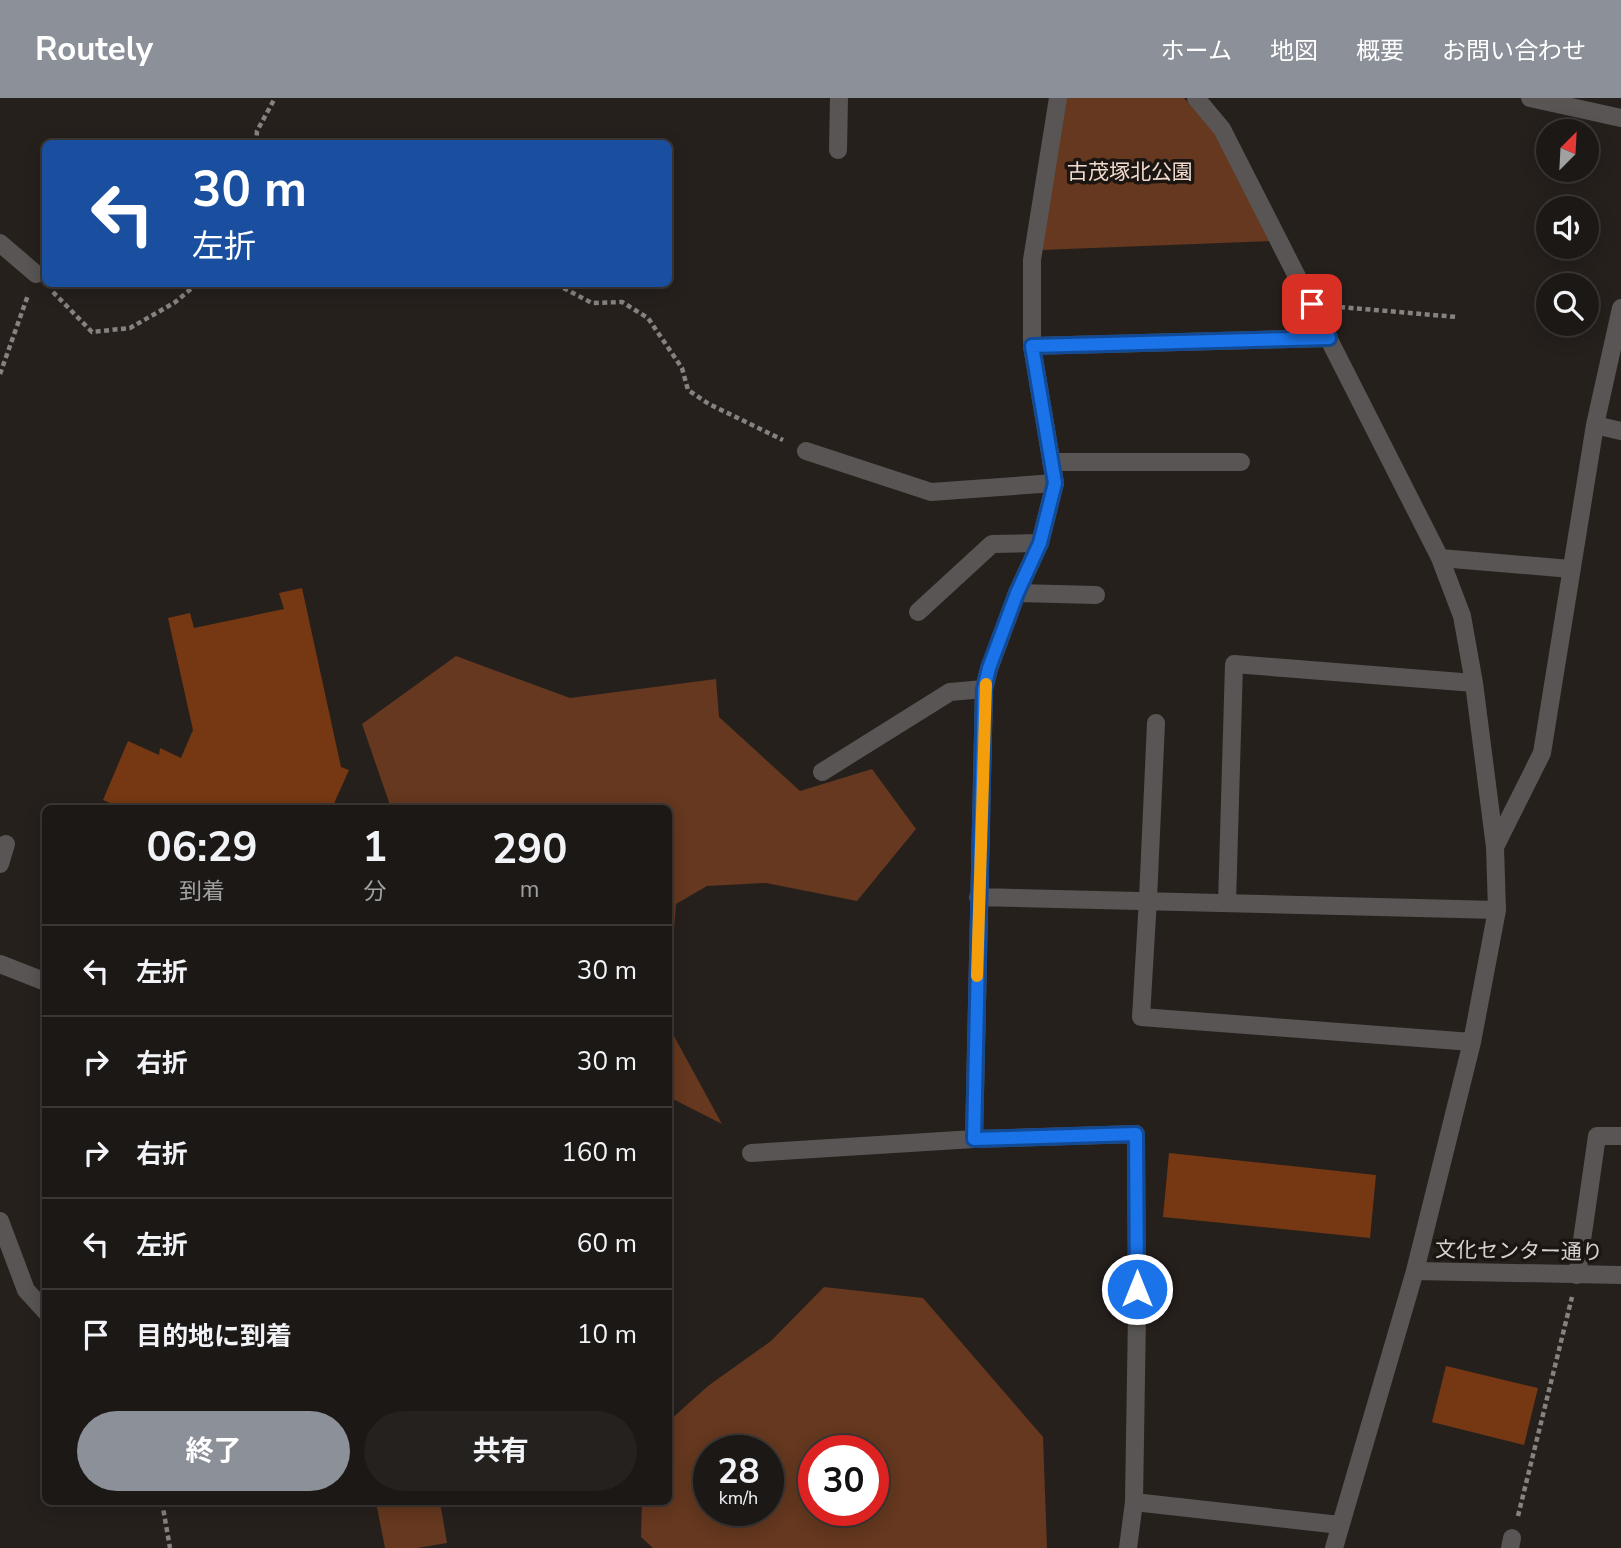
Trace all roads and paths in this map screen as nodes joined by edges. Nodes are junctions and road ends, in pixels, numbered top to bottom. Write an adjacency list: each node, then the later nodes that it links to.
1 (275, 98): 7 (path)
2 (839, 98): 8 (street)
3 (1058, 98): 19 (street)
4 (1196, 98): 15 (street)
5 (1530, 98): 6 (street)
6 (1621, 118)
7 (256, 140)
8 (838, 150)
9 (0, 243): 10 (street)
10 (36, 274): 11 (path); 20 (path)
11 (42, 280)
12 (49, 287): 13 (path)
13 (193, 287)
14 (562, 287): 23 (path)
15 (1312, 304): 17 (path); 18 (street)
16 (1621, 308): 21 (street)
17 (1457, 317)
18 (1329, 338): 19 (street); 28 (street)
19 (1032, 346): 24 (street)
20 (0, 374)
21 (1595, 425): 22 (street); 29 (street)
22 (1621, 430)
23 (806, 451): 26 (street)
24 (1051, 462): 25 (street); 26 (street)
25 (1241, 462)
26 (1055, 483): 27 (street)
27 (1040, 543): 30 (street); 32 (street)
28 (1440, 558): 29 (street); 33 (street)
29 (1571, 569): 38 (street)
30 (1017, 593): 31 (street); 34 (street)
31 (1096, 595)
32 (918, 612)
33 (1474, 683): 38 (street); 42 (street)
34 (984, 689): 36 (street); 40 (street)
35 (1156, 723): 41 (street)
36 (822, 772)
37 (6, 844): 39 (street)
38 (1495, 847): 43 (street)
39 (0, 864)
40 (978, 897): 41 (street); 48 (street)
41 (1148, 899): 42 (street); 46 (street)
42 (1227, 903): 43 (street)
43 (1497, 909): 46 (street)
44 (0, 964): 45 (street)
45 (42, 980)
46 (1472, 1042): 51 (street)
47 (1621, 1136): 52 (street)
48 (974, 1139): 49 (street); 55 (street)
49 (751, 1153)
50 (0, 1221): 54 (street)
51 (1415, 1271): 52 (street, 文化センター通り); 57 (street)
52 (1577, 1275): 53 (street, 文化センター通り); 58 (path)
53 (1621, 1275)
54 (42, 1308)
55 (1134, 1502): 57 (street); 60 (street)
56 (163, 1505): 59 (path)
57 (1340, 1525): 61 (street)
58 (1511, 1543)
59 (170, 1548)
60 (1128, 1548)
61 (1334, 1548)

